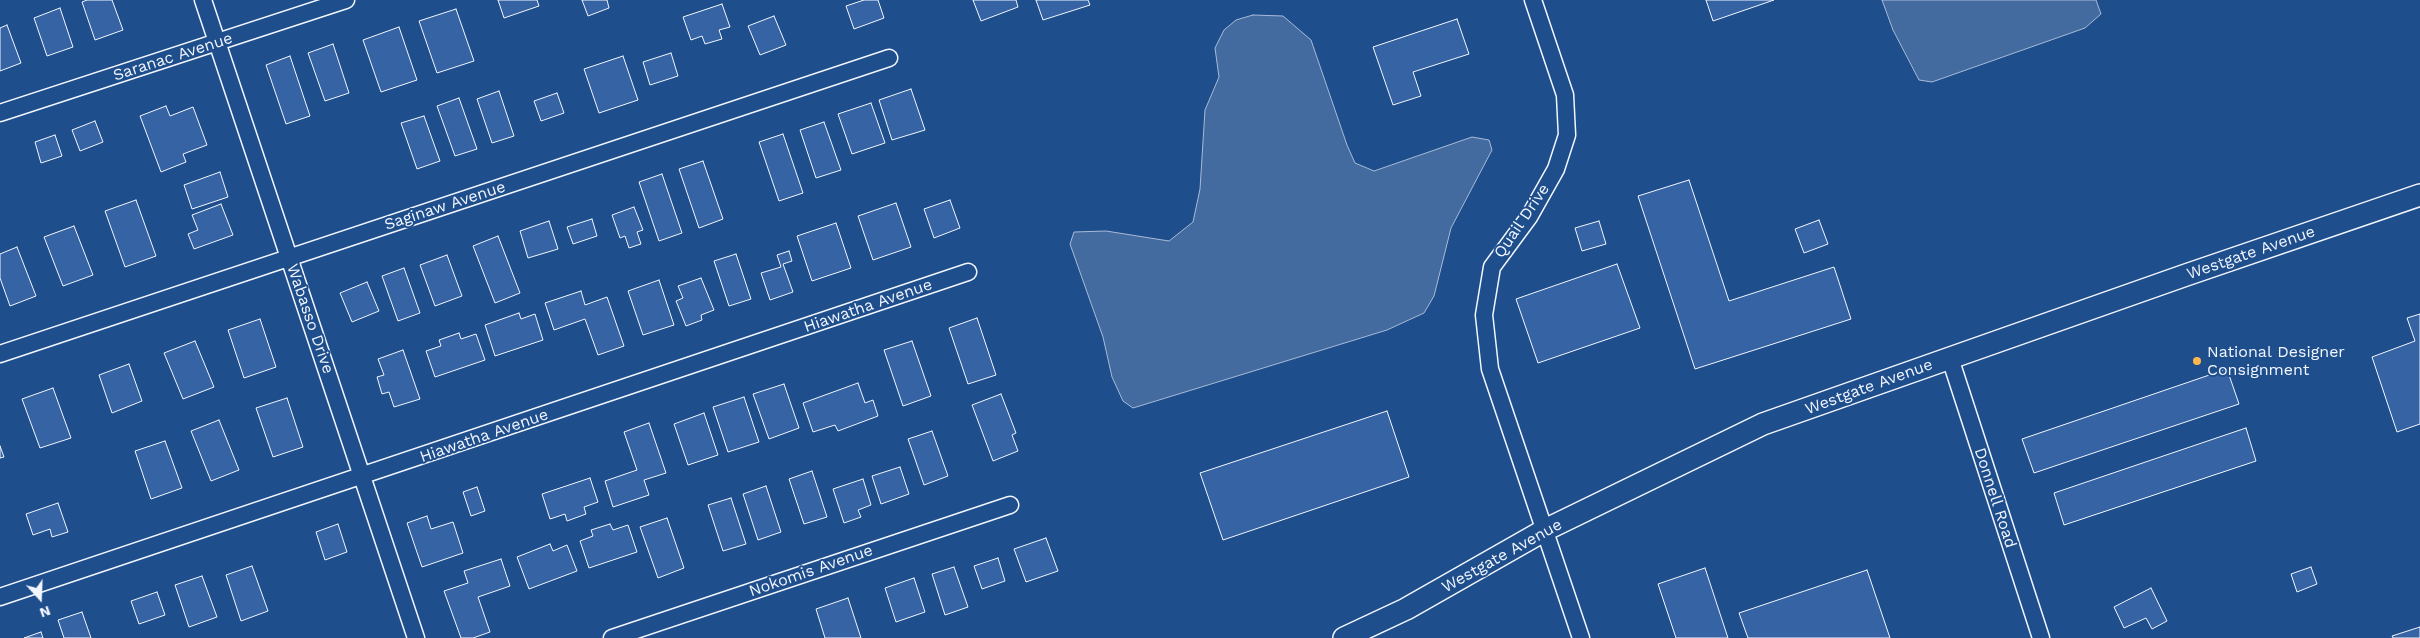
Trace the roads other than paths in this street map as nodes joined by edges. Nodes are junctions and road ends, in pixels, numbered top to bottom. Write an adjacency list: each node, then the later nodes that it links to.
1 (203, 0): 4 (street, Wabasso Drive)
2 (346, 0): 4 (street, Saranac Avenue)
3 (1533, 0): 14 (street, Quail Drive)
4 (217, 43): 6 (street, Saranac Avenue); 8 (street, Wabasso Drive)
5 (889, 58): 8 (street, Saginaw Avenue)
6 (0, 113)
7 (2420, 195): 11 (street, Westgate Avenue)
8 (289, 258): 10 (street, Saginaw Avenue); 12 (street, Wabasso Drive)
9 (968, 272): 12 (street, Hiawatha Avenue)
10 (0, 354)
11 (1950, 358): 14 (street, Westgate Avenue); 20 (street, Donnell Road)
12 (363, 477): 15 (street, Hiawatha Avenue); 16 (street, Wabasso Drive)
13 (1010, 504): 17 (street, Nokomis Avenue)
14 (1545, 530): 18 (street, Westgate Avenue); 19 (street, Quail Drive)
15 (0, 597)
16 (416, 638)
17 (612, 638)
18 (1344, 638)
19 (1581, 638)
20 (2041, 638)

